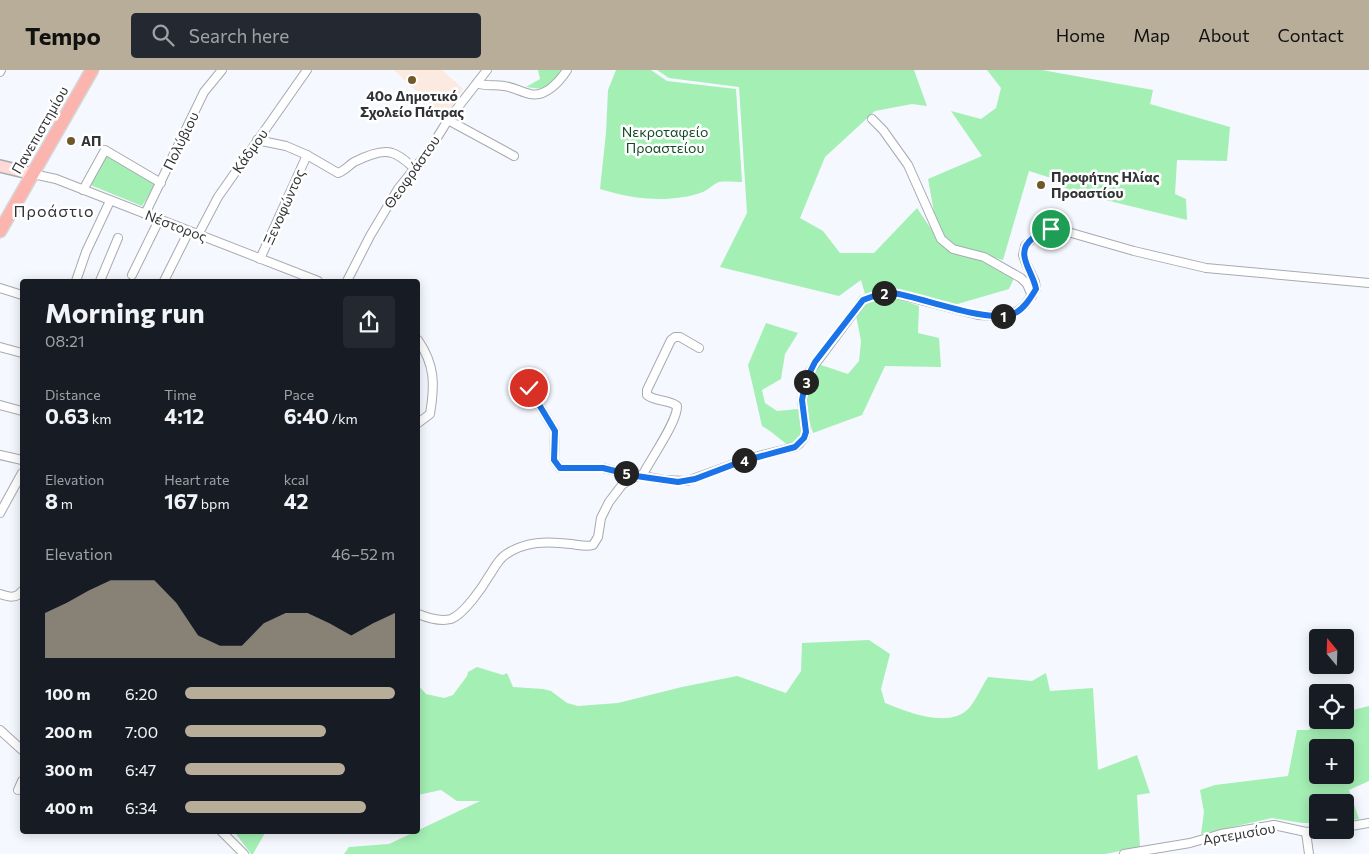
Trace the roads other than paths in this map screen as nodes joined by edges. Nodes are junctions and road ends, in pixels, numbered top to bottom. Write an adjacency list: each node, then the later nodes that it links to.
1 (92, 70): 14 (main road, Πανεπιστημίου)
2 (222, 70): 15 (street, Πολύβιου)
3 (567, 70): 6 (street)
4 (304, 71): 9 (street, Κάδμου)
5 (485, 71): 6 (street, Θεοφράστου)
6 (477, 83): 8 (street, Θεοφράστου)
7 (872, 119): 34 (street)
8 (448, 120): 11 (street); 13 (street, Θεοφράστου)
9 (257, 140): 10 (street); 22 (street, Κάδμου)
10 (307, 155): 13 (street); 24 (street, Ξενοφώντος)
11 (514, 156)
12 (0, 166): 14 (street)
13 (414, 168): 30 (street, Θεοφράστου)
14 (33, 174): 16 (street, Νέστορος); 20 (main road, Πανεπιστημίου)
15 (161, 183): 16 (street); 18 (street, Πολύβιου)
16 (83, 190): 17 (street, Νέστορος)
17 (110, 201): 18 (street, Νέστορος); 26 (street)
18 (144, 214): 19 (street, Νέστορος)
19 (158, 220): 21 (street, Νέστορος); 25 (street)
20 (0, 231)
21 (189, 232): 22 (street, Νέστορος); 28 (street)
22 (198, 235): 24 (street, Νέστορος)
23 (118, 238): 27 (street)
24 (260, 259): 29 (street, Νέστορος)
25 (132, 275)
26 (77, 279)
27 (101, 279)
28 (165, 279)
29 (313, 279)
30 (348, 279)
31 (1369, 283): 34 (street)
32 (0, 288): 33 (street)
33 (20, 294)
34 (1032, 296): 45 (street)
35 (420, 343): 42 (street)
36 (0, 347): 38 (street)
37 (699, 348): 45 (street)
38 (20, 352)
39 (529, 388): 45 (street)
40 (0, 405): 41 (street)
41 (20, 411)
42 (420, 422)
43 (0, 455): 44 (street)
44 (20, 460)
45 (639, 476): 50 (street)
46 (20, 477): 47 (street)
47 (0, 512)
48 (20, 593): 49 (street)
49 (0, 594)
50 (420, 615)
51 (0, 730): 52 (street)
52 (20, 748)
53 (20, 785): 54 (street)
54 (18, 790)
55 (1369, 823): 56 (street)
56 (1354, 826)
57 (1306, 832): 58 (street, Αρτεμισίου); 61 (street, Αρτεμισίου); 62 (street)
58 (1309, 832)
59 (224, 834): 60 (street)
60 (244, 854)
61 (1124, 854)
62 (1309, 854)

